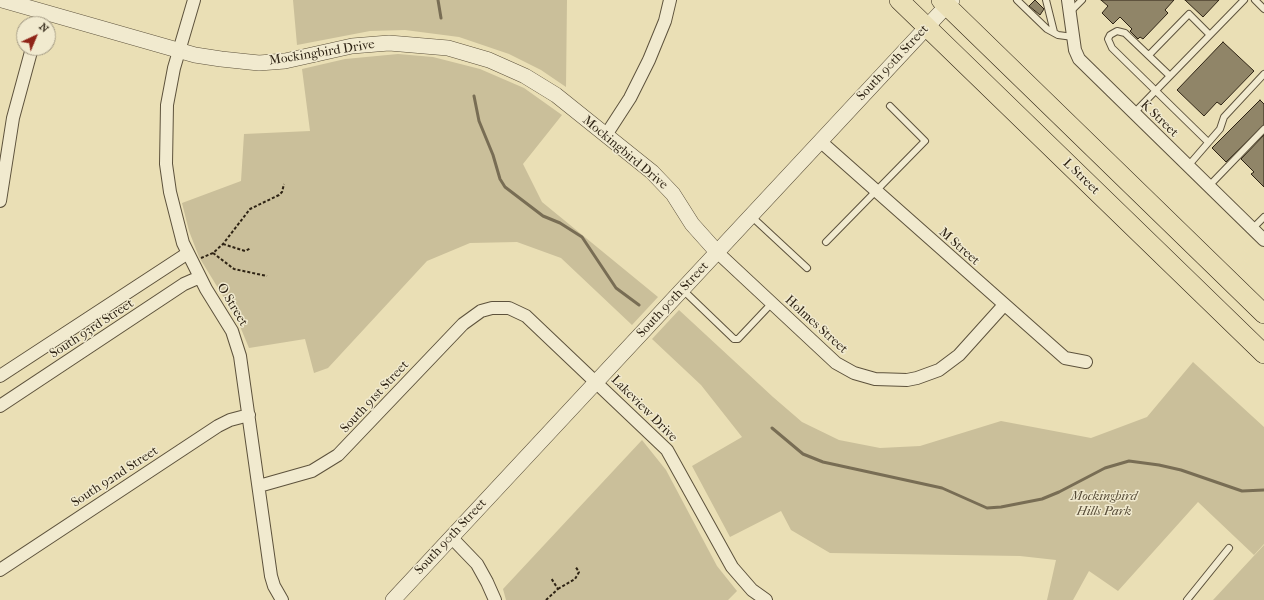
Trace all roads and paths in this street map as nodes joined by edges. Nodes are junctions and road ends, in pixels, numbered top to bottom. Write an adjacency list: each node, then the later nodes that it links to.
1 (2, 0): 14 (street, Mockingbird Drive)
2 (194, 0): 20 (street, O Street)
3 (670, 0): 29 (street)
4 (899, 0): 16 (main road, L Street)
5 (1017, 0): 17 (lane)
6 (1046, 0): 17 (lane)
7 (1068, 0): 13 (street, K Street)
8 (1082, 0): 13 (lane)
9 (1244, 0): 18 (lane)
10 (1255, 0): 12 (lane)
11 (946, 2): 16 (street, South 90th Street); 54 (main road)
12 (1264, 8)
13 (1070, 12): 19 (street, K Street)
14 (37, 16)
15 (56, 22): 20 (street, Mockingbird Drive)
16 (927, 27): 30 (street, South 90th Street); 55 (main road, L Street)
17 (1054, 32): 19 (lane)
18 (1210, 35): 21 (lane); 24 (lane)
19 (1073, 37): 27 (street, K Street)
20 (179, 51): 29 (street, Mockingbird Drive); 44 (street, O Street)
21 (1149, 55): 24 (lane); 25 (lane)
22 (30, 56): 36 (street)
23 (1264, 74): 31 (lane)
24 (1170, 76): 25 (lane)
25 (1156, 91): 27 (lane); 31 (lane)
26 (890, 106): 35 (lane)
27 (1133, 114): 32 (street, K Street)
28 (1264, 129): 34 (lane)
29 (606, 135): 43 (street, Mockingbird Drive)
30 (820, 141): 35 (street, M Street); 37 (street, South 90th Street)
31 (1208, 142): 32 (lane)
32 (1187, 166): 34 (street, K Street)
33 (284, 184): 41 (path)
34 (1208, 186): 39 (street, K Street)
35 (875, 191): 40 (lane); 52 (street, M Street)
36 (0, 201)
37 (751, 216): 43 (street, South 90th Street); 47 (lane)
38 (1264, 217): 39 (lane)
39 (1260, 233)
40 (826, 242)
41 (223, 244): 42 (path); 45 (path)
42 (252, 248)
43 (718, 252): 50 (street, South 90th Street); 51 (street, Holmes Street)
44 (188, 253): 49 (street, O Street); 57 (street, South 93rd Street)
45 (213, 253): 46 (path); 48 (path)
46 (199, 259)
47 (807, 268)
48 (267, 276)
49 (200, 277): 59 (street, South 93rd Street); 60 (street, O Street)
50 (683, 290): 51 (lane); 58 (street, South 90th Street)
51 (771, 304): 52 (street, Holmes Street)
52 (1004, 304): 56 (street, M Street)
53 (499, 307): 58 (street, Lakeview Drive); 61 (street, South 91st Street)
54 (1264, 314)
55 (1264, 354)
56 (1086, 362)
57 (0, 376)
58 (597, 382): 62 (street, South 90th Street); 72 (street, Lakeview Drive)
59 (0, 406)
60 (249, 416): 61 (street, O Street); 65 (street, South 92nd Street)
61 (259, 486): 68 (street, O Street)
62 (451, 537): 69 (street, South 90th Street); 70 (street)
63 (1229, 548): 73 (lane)
64 (575, 566): 67 (path)
65 (0, 570)
66 (551, 578): 67 (path)
67 (558, 589): 71 (path)
68 (282, 600)
69 (393, 600)
70 (495, 600)
71 (546, 600)
72 (766, 600)
73 (1187, 600)

